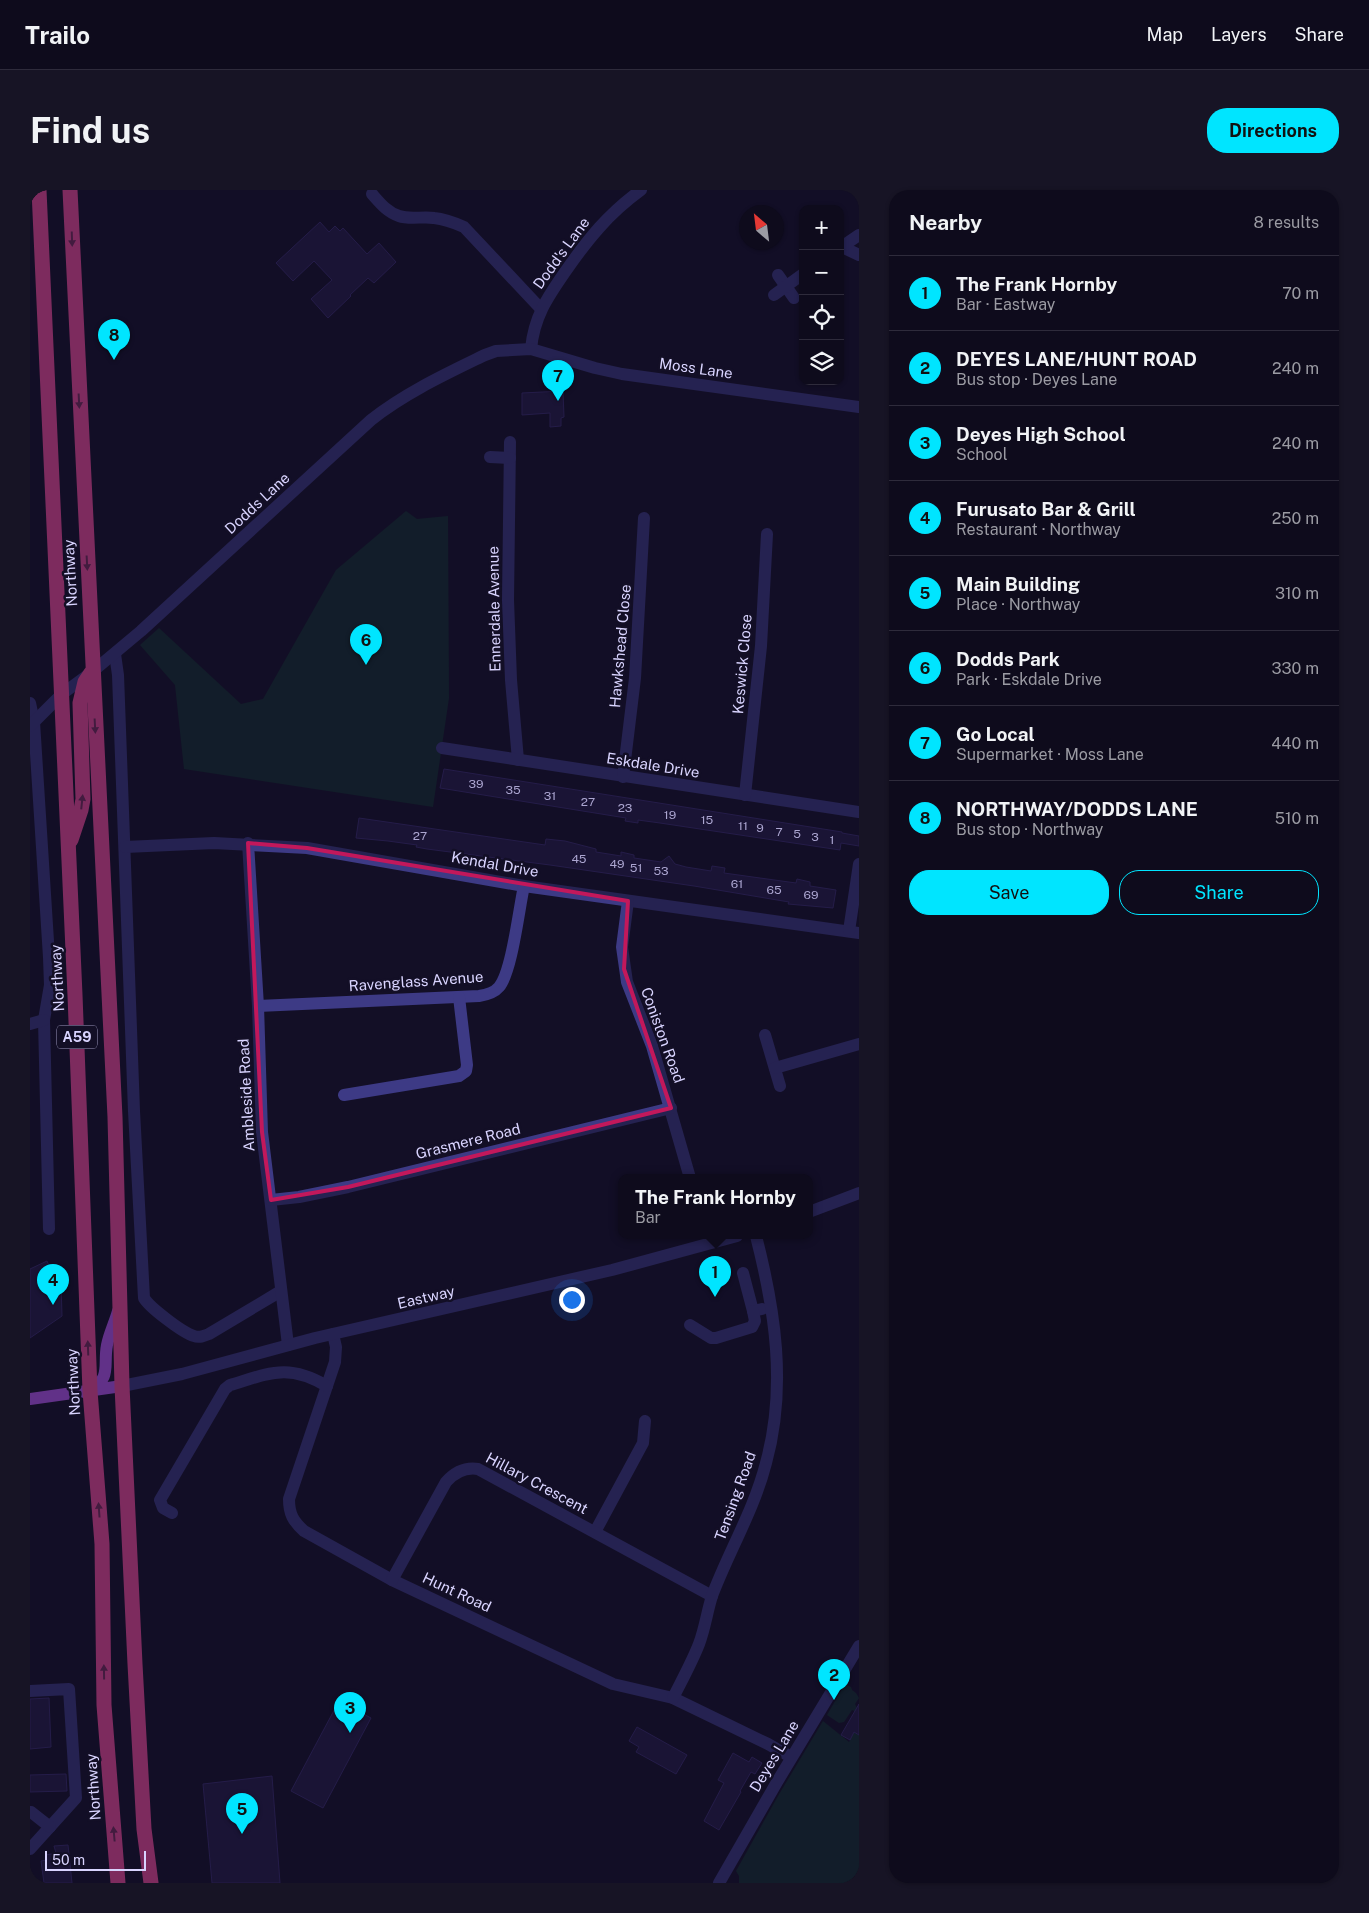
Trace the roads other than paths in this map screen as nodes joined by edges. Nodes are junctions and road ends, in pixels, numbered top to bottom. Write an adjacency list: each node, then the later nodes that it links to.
1 (39, 190): 24 (highway, Northway / A59)
2 (70, 190): 23 (highway, Northway / A59, one-way to 23)
3 (641, 190): 14 (street, Dodd's Lane)
4 (372, 194): 14 (street)
5 (859, 235): 6 (street)
6 (844, 245)
7 (844, 248): 8 (street)
8 (859, 255)
9 (778, 276): 11 (street)
10 (799, 277): 11 (street)
11 (786, 286): 12 (street); 13 (street)
12 (774, 295)
13 (794, 298)
14 (541, 309): 15 (street, Dodd's Lane)
15 (531, 349): 16 (street, Moss Lane); 22 (street, Dodds Lane)
16 (859, 407)
17 (510, 442): 19 (street, Ennerdale Avenue)
18 (490, 457): 19 (street)
19 (510, 458): 28 (street, Ennerdale Avenue)
20 (644, 518): 29 (street, Hawkshead Close)
21 (767, 534): 30 (street, Keswick Close)
22 (115, 654): 23 (street, Dodds Lane); 33 (street)
23 (92, 672): 24 (street, Dodds Lane); 34 (highway, one-way to 23); 58 (highway, Northway / A59, one-way to 58)
24 (62, 694): 26 (street, Dodds Lane); 34 (highway, Northway / A59)
25 (30, 703): 26 (street, Northway)
26 (32, 724): 41 (street, Northway)
27 (442, 748): 28 (street, Eskdale Drive)
28 (518, 760): 29 (street, Eskdale Drive)
29 (623, 777): 30 (street, Eskdale Drive)
30 (745, 795): 31 (street, Eskdale Drive)
31 (859, 812)
32 (248, 844): 33 (street, Kendal Drive); 36 (street, Kendal Drive); 40 (street, Ambleside Road)
33 (125, 847): 57 (street)
34 (68, 849): 66 (highway, Northway / A59, one-way to 34)
35 (859, 864): 38 (street)
36 (524, 886): 37 (street, Kendal Drive); 39 (street, Ravenglass Avenue)
37 (628, 901): 38 (street, Kendal Drive); 48 (street, Coniston Road)
38 (854, 932)
39 (459, 997): 40 (street, Ravenglass Avenue); 47 (street)
40 (258, 1006): 51 (street, Ambleside Road)
41 (44, 1020): 42 (street); 53 (street, Northway)
42 (30, 1024)
43 (765, 1035): 45 (street)
44 (859, 1044): 45 (street)
45 (775, 1068): 46 (street)
46 (780, 1086)
47 (344, 1095)
48 (671, 1108): 49 (street, Coniston Road); 51 (street, Grasmere Road)
49 (689, 1174)
50 (859, 1193): 52 (street)
51 (271, 1200): 57 (street, Ambleside Road)
52 (813, 1210)
53 (49, 1229)
54 (757, 1239): 59 (street, Tensing Road)
55 (707, 1240): 62 (street, Eastway)
56 (743, 1272): 60 (street)
57 (281, 1291): 63 (street, Ambleside Road)
58 (120, 1306): 64 (highway, Northway / A59); 66 (main road)
59 (772, 1306): 60 (street); 72 (street, Tensing Road)
60 (754, 1311): 61 (street)
61 (690, 1326)
62 (333, 1334): 63 (street, Eastway); 65 (street, Hunt Road)
63 (288, 1344): 64 (street, Eastway)
64 (122, 1386): 66 (main road); 82 (highway, Northway / A59)
65 (327, 1386): 69 (street); 71 (street, Hunt Road)
66 (90, 1391): 67 (main road); 81 (highway, Northway / A59, one-way to 66)
67 (30, 1399)
68 (645, 1421): 70 (street)
69 (172, 1513)
70 (595, 1532): 71 (street, Hillary Crescent); 72 (street, Hillary Crescent)
71 (392, 1580): 75 (street, Hunt Road)
72 (712, 1596): 75 (street, Tensing Road)
73 (859, 1646): 76 (street, Deyes Lane)
74 (30, 1691): 78 (street)
75 (673, 1698): 76 (street, Hunt Road)
76 (791, 1758): 80 (street, Deyes Lane)
77 (31, 1812): 78 (street)
78 (50, 1827): 79 (street)
79 (30, 1849)
80 (723, 1882)
81 (118, 1883)
82 (151, 1883)

